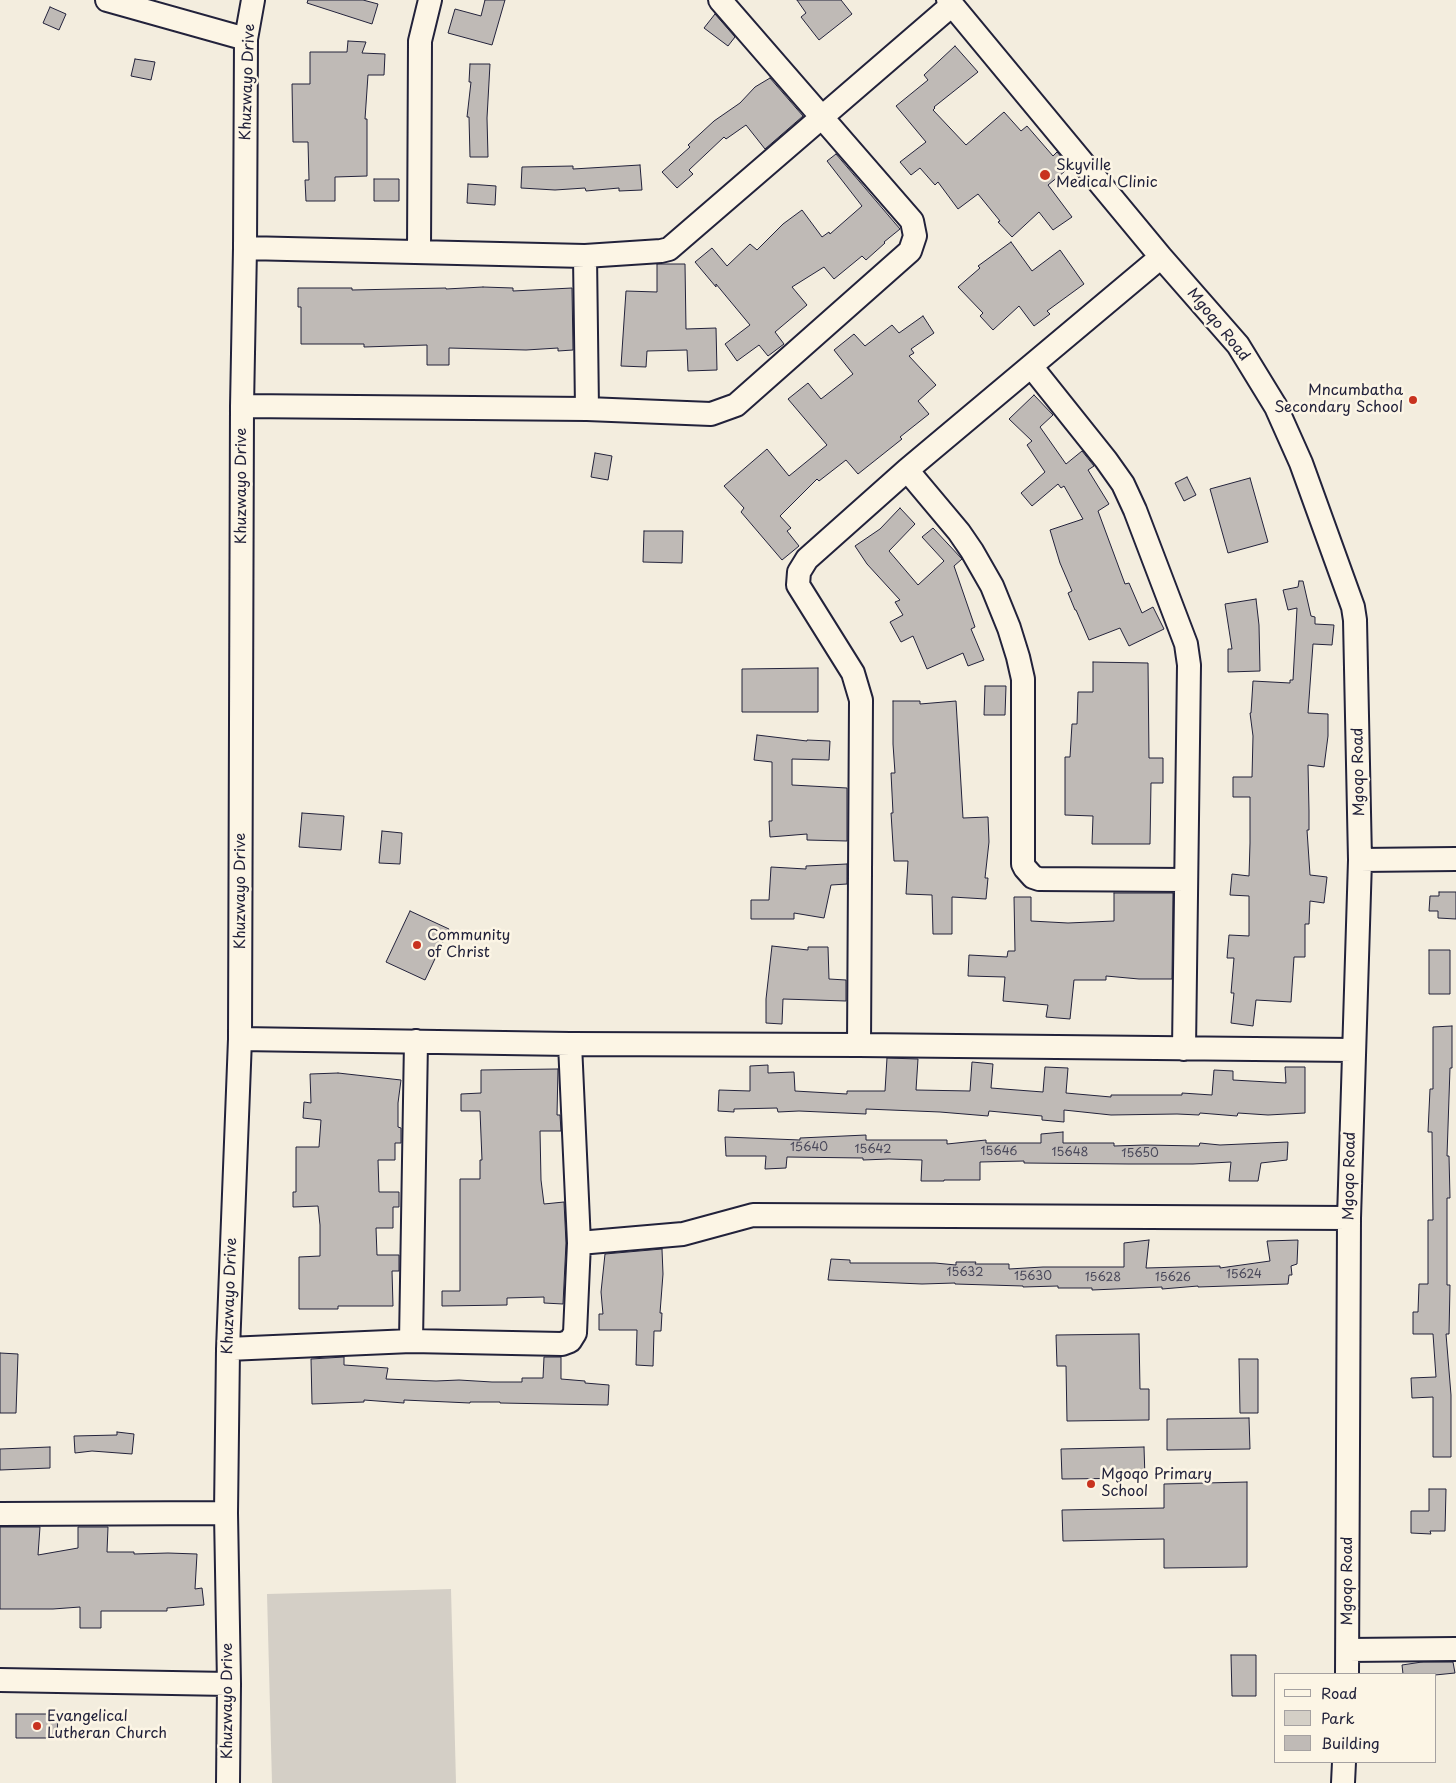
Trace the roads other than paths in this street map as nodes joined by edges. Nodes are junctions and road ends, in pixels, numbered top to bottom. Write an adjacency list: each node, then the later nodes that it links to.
1 (107, 0): 6 (street)
2 (253, 0): 6 (street, Khuzwayo Drive)
3 (430, 0): 9 (street)
4 (720, 0): 7 (street)
5 (950, 3): 7 (street); 11 (street, Mgoqo Road)
6 (246, 39): 8 (street, Khuzwayo Drive)
7 (822, 116): 10 (street); 14 (street)
8 (245, 248): 9 (street); 13 (street, Khuzwayo Drive)
9 (419, 251): 10 (street)
10 (585, 256): 14 (street)
11 (1161, 257): 12 (street); 17 (street, Mgoqo Road)
12 (1031, 366): 15 (street); 18 (street)
13 (242, 406): 14 (street); 19 (street, Khuzwayo Drive)
14 (588, 409)
15 (907, 470): 18 (street); 22 (street)
16 (1456, 859): 17 (street)
17 (1360, 860): 24 (street, Mgoqo Road)
18 (1186, 880): 23 (street)
19 (240, 1039): 20 (street); 28 (street, Khuzwayo Drive)
20 (416, 1041): 21 (street); 27 (street)
21 (570, 1044): 22 (street); 26 (street)
22 (859, 1045): 23 (street)
23 (1184, 1049): 24 (street)
24 (1353, 1050): 25 (street, Mgoqo Road)
25 (1349, 1218): 26 (street); 32 (street, Mgoqo Road)
26 (579, 1243): 27 (street)
27 (411, 1341): 28 (street)
28 (228, 1349): 29 (street, Khuzwayo Drive)
29 (226, 1513): 30 (street); 35 (street, Khuzwayo Drive)
30 (0, 1514)
31 (1456, 1649): 32 (street)
32 (1348, 1650): 33 (street, Mgoqo Road)
33 (1347, 1673)
34 (0, 1680): 35 (street)
35 (229, 1684): 37 (street, Khuzwayo Drive)
36 (1344, 1763): 38 (street)
37 (228, 1783)
38 (1343, 1783)

